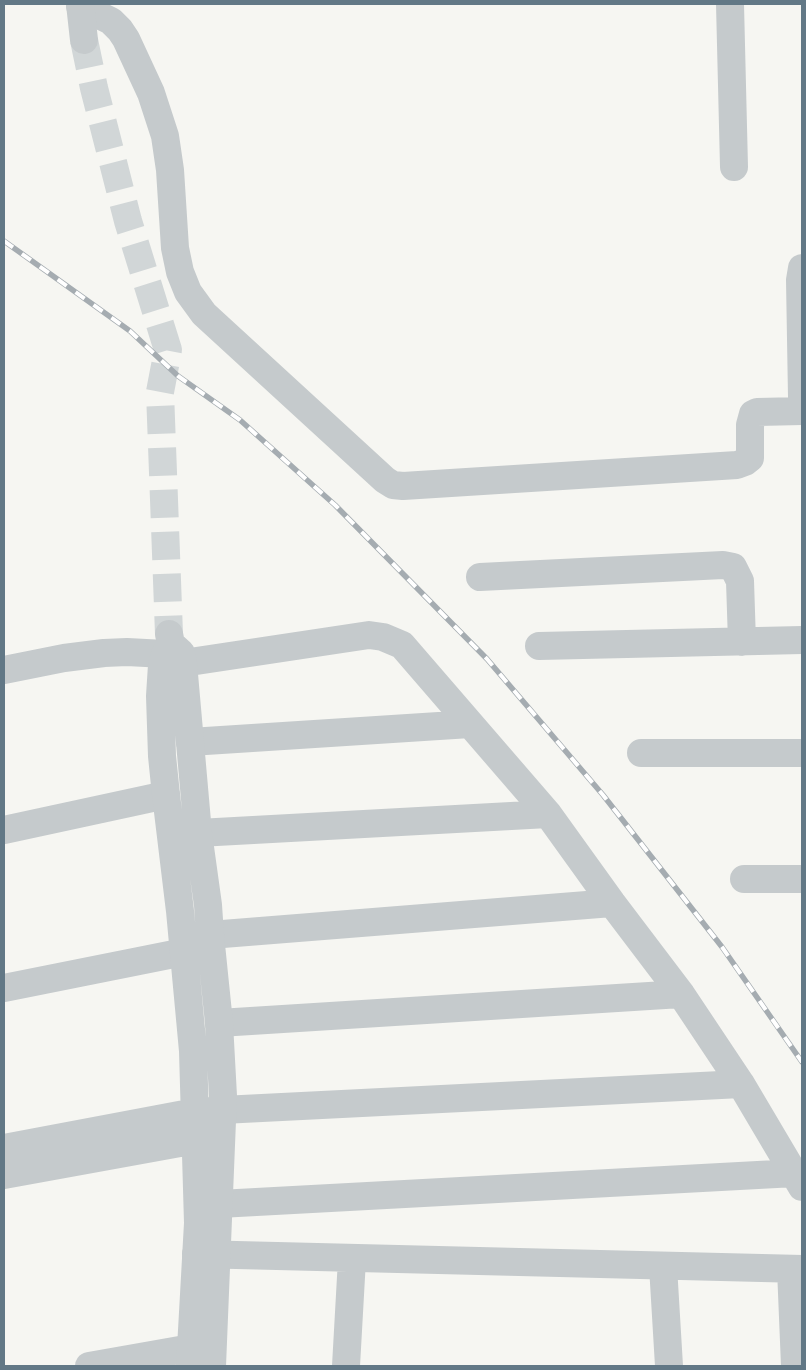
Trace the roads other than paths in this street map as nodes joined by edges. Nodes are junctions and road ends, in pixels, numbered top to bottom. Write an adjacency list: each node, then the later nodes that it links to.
1 (730, 4): 4 (street)
2 (80, 5): 3 (street); 7 (street)
3 (84, 40)
4 (734, 167)
5 (802, 268): 6 (street)
6 (802, 397)
7 (802, 411)
8 (480, 577): 10 (street)
9 (802, 640): 10 (street)
10 (742, 642): 11 (street)
11 (539, 646)
12 (172, 649): 13 (street); 14 (street); 15 (street); 18 (street)
13 (4, 670)
14 (470, 724): 15 (street); 19 (street)
15 (190, 742): 21 (street)
16 (641, 753): 17 (street)
17 (802, 753)
18 (166, 795): 20 (street); 26 (street)
19 (548, 814): 21 (street); 24 (street)
20 (4, 830)
21 (198, 834): 25 (street)
22 (744, 879): 23 (street)
23 (802, 879)
24 (612, 903): 25 (street); 28 (street)
25 (210, 935): 29 (street)
26 (184, 952): 27 (street); 31 (street)
27 (4, 988)
28 (681, 994): 29 (street); 30 (street)
29 (219, 1024): 32 (street)
30 (741, 1084): 32 (street); 36 (street)
31 (195, 1112): 32 (street); 33 (street); 34 (street)
32 (222, 1123): 33 (street); 37 (street)
33 (195, 1141): 35 (street); 38 (street)
34 (4, 1148)
35 (4, 1175)
36 (799, 1180): 37 (street)
37 (219, 1204): 38 (street)
38 (206, 1255): 39 (street); 42 (street); 44 (street)
39 (352, 1258): 40 (street); 45 (street)
40 (663, 1266): 41 (street); 46 (street)
41 (796, 1269): 47 (street)
42 (190, 1357): 43 (street)
43 (89, 1366)
44 (212, 1366)
45 (346, 1366)
46 (669, 1366)
47 (795, 1366)

